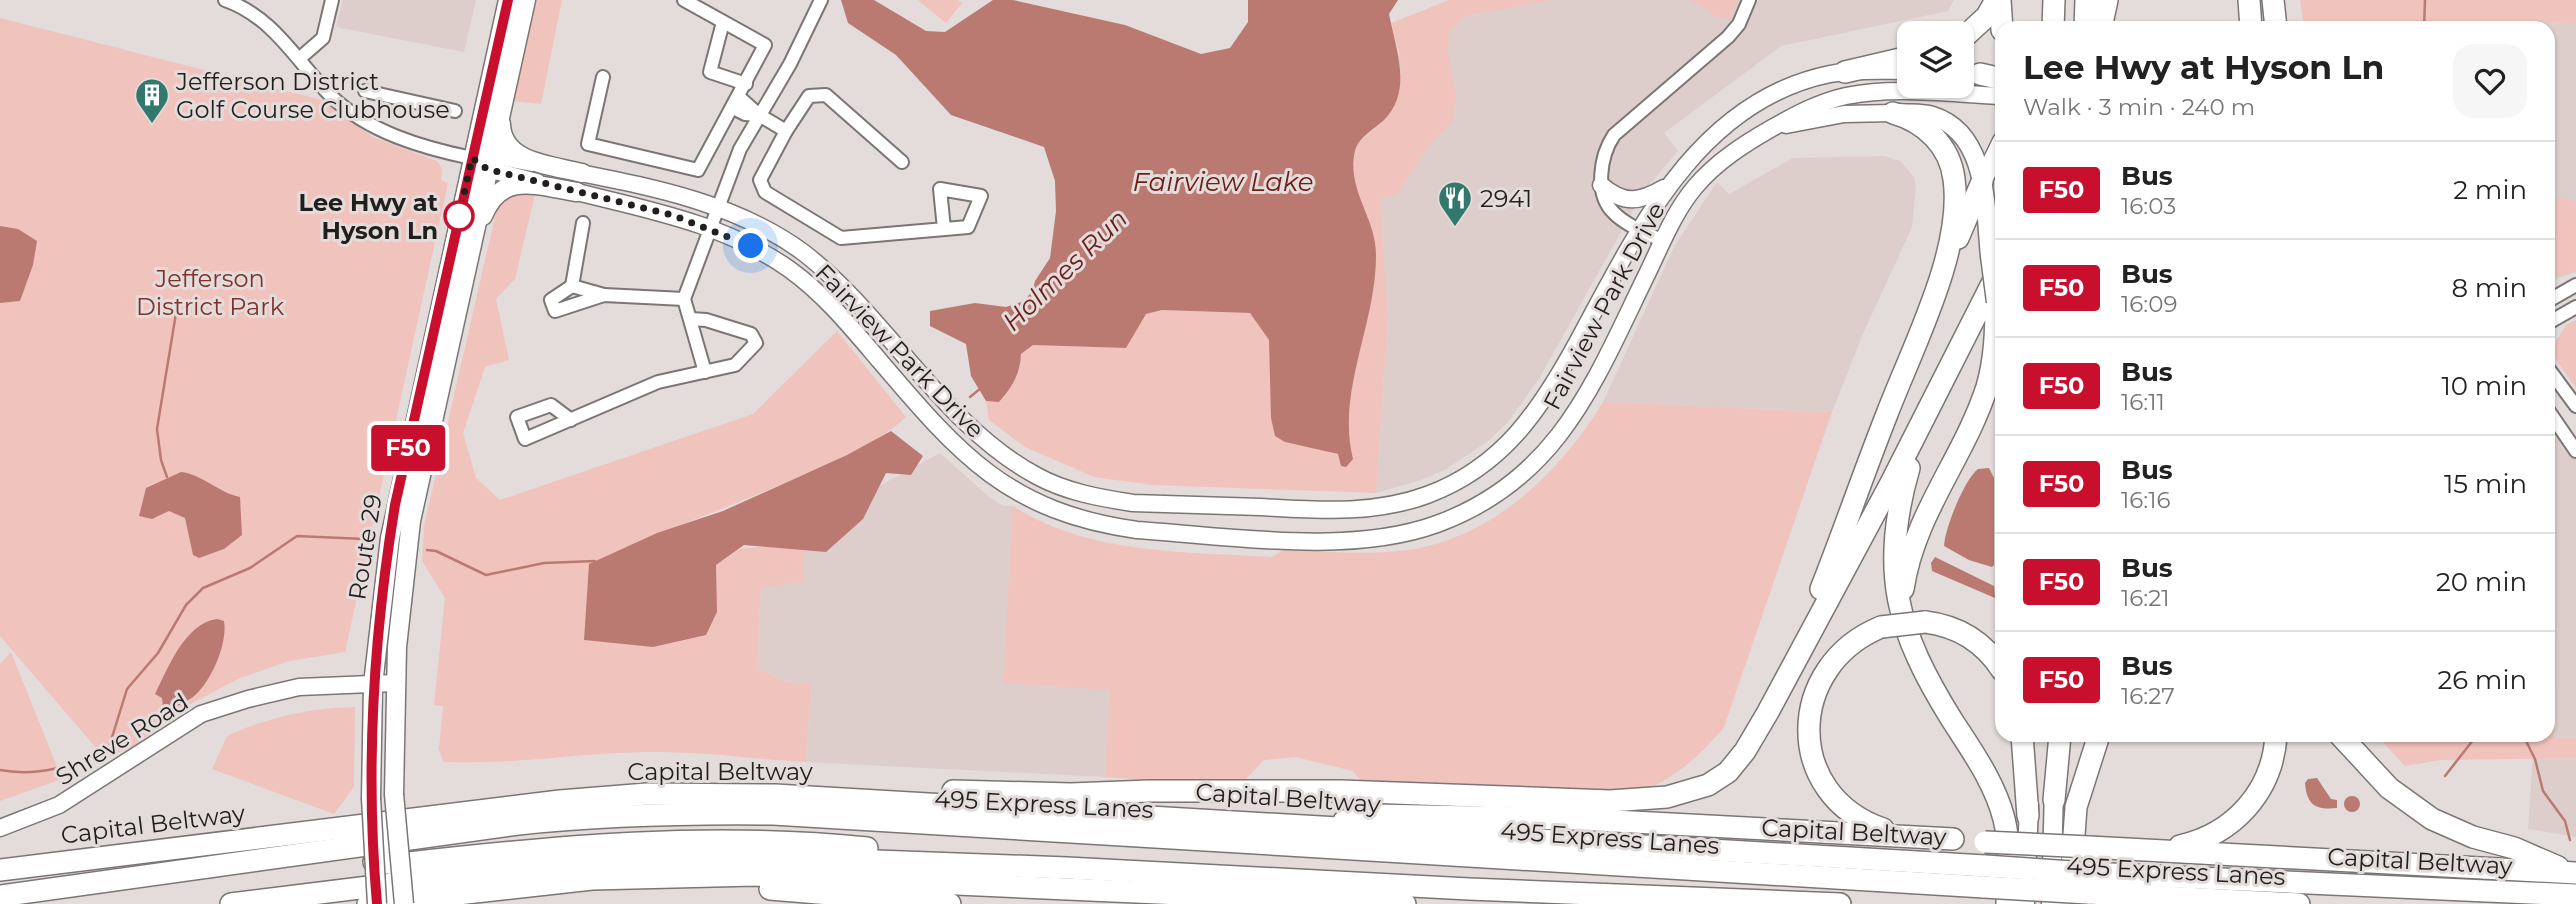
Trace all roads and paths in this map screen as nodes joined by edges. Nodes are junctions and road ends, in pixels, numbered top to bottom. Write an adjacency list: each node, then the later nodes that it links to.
1 (228, 0): 26 (street)
2 (332, 0): 26 (street)
3 (508, 0): 44 (main road, Route 29)
4 (526, 0): 37 (main road, Route 29)
5 (684, 0): 24 (street)
6 (821, 0): 40 (street)
7 (1749, 0): 50 (street)
8 (1998, 0): 15 (highway); 25 (highway)
9 (2054, 0): 16 (highway)
10 (2078, 0): 17 (highway)
11 (2086, 0): 18 (highway)
12 (2108, 0): 19 (highway)
13 (2272, 0): 22 (highway); 23 (highway)
14 (2249, 1): 20 (highway); 21 (highway)
15 (2001, 21)
16 (2053, 21)
17 (2077, 21)
18 (2085, 21)
19 (2103, 21)
20 (2245, 21)
21 (2250, 21)
22 (2270, 21)
23 (2275, 21)
24 (723, 22): 33 (street); 33 (street)
25 (1974, 29)
26 (299, 58): 44 (street)
27 (1897, 60): 29 (highway)
28 (1897, 71): 29 (main road, Fairview Park Drive)
29 (1844, 72): 49 (main road, Fairview Park Drive)
30 (1974, 73): 31 (highway)
31 (1995, 76)
32 (603, 77): 36 (street)
33 (746, 84): 36 (street)
34 (365, 91): 38 (street)
35 (1995, 96): 41 (main road, Fairview Park Drive)
36 (736, 103): 40 (street)
37 (501, 108): 45 (main road, Route 29); 47 (main road)
38 (455, 111)
39 (1893, 113): 41 (main road); 48 (main road); 61 (highway)
40 (759, 115): 42 (street); 52 (street)
41 (1770, 129): 57 (main road, Fairview Park Drive)
42 (786, 131): 46 (street); 55 (street)
43 (1995, 155): 48 (main road)
44 (472, 158): 45 (main road, Fairview Park Drive); 83 (main road, Route 29)
45 (489, 162): 47 (main road, Fairview Park Drive); 51 (main road, Fairview Park Drive); 58 (main road, Route 29)
46 (902, 162)
47 (582, 173): 52 (main road, Fairview Park Drive)
48 (1982, 182): 59 (main road); 61 (highway)
49 (1670, 184): 50 (main road); 56 (main road, Fairview Park Drive)
50 (1601, 185): 56 (street)
51 (577, 192): 54 (main road, Fairview Park Drive); 58 (main road)
52 (717, 207): 54 (street); 56 (main road, Fairview Park Drive)
53 (583, 223): 63 (street)
54 (710, 227): 57 (main road, Fairview Park Drive); 67 (street)
55 (944, 229)
56 (1640, 229): 57 (street)
57 (1663, 241)
58 (472, 246): 82 (main road, Route 29)
59 (1995, 254)
60 (1995, 262): 75 (highway)
61 (1940, 277): 81 (highway)
62 (2576, 284): 64 (street); 66 (street)
63 (572, 286): 65 (street); 65 (street)
64 (2555, 290)
65 (604, 295): 67 (street)
66 (2555, 297)
67 (684, 299): 69 (street)
68 (2576, 307): 70 (street)
69 (691, 319): 72 (street); 72 (street)
70 (2555, 319)
71 (1995, 344): 79 (highway)
72 (705, 372): 76 (street)
73 (2555, 377): 74 (street)
74 (2576, 405)
75 (1925, 416): 79 (highway); 81 (highway)
76 (571, 419)
77 (2555, 420): 78 (street)
78 (2576, 451)
79 (1914, 624): 80 (highway); 96 (highway, bridge); 116 (highway)
80 (1995, 663)
81 (1787, 677): 91 (highway)
82 (395, 683): 83 (main road, Shreve Road); 99 (main road, Route 29, bridge)
83 (373, 684): 94 (main road, Shreve Road); 100 (main road, Route 29, bridge)
84 (2023, 742): 92 (highway)
85 (2031, 742): 92 (main road)
86 (2057, 742): 90 (highway)
87 (2097, 742): 119 (highway)
88 (2274, 742): 97 (highway)
89 (2347, 742): 103 (highway)
90 (2054, 800): 118 (main road)
91 (560, 801): 93 (highway, Capital Beltway); 102 (highway, Capital Beltway)
92 (2028, 816): 117 (main road)
93 (1322, 825): 96 (highway); 105 (highway, Capital Beltway)
94 (0, 828)
95 (1026, 830): 98 (highway); 105 (highway, 495 Express Lanes); 108 (highway, 495 Express Lanes)
96 (1953, 839): 97 (highway, bridge)
97 (2152, 849): 103 (highway)
98 (437, 855): 99 (highway); 101 (highway)
99 (399, 859): 100 (highway); 112 (main road, Route 29, bridge)
100 (374, 862): 111 (main road, Route 29, bridge)
101 (1067, 868): 109 (highway); 115 (highway)
102 (0, 870)
103 (2573, 873)
104 (661, 875): 110 (highway); 113 (highway); 114 (highway)
105 (1985, 877): 106 (highway, Capital Beltway, bridge)
106 (2088, 883): 107 (highway, Capital Beltway); 120 (highway, 495 Express Lanes)
107 (2576, 895)
108 (0, 896)
109 (231, 904)
110 (368, 904)
111 (377, 904)
112 (404, 904)
113 (950, 904)
114 (1405, 904)
115 (1840, 904)
116 (2007, 904)
117 (2025, 904)
118 (2051, 904)
119 (2069, 904)
120 (2299, 904)

